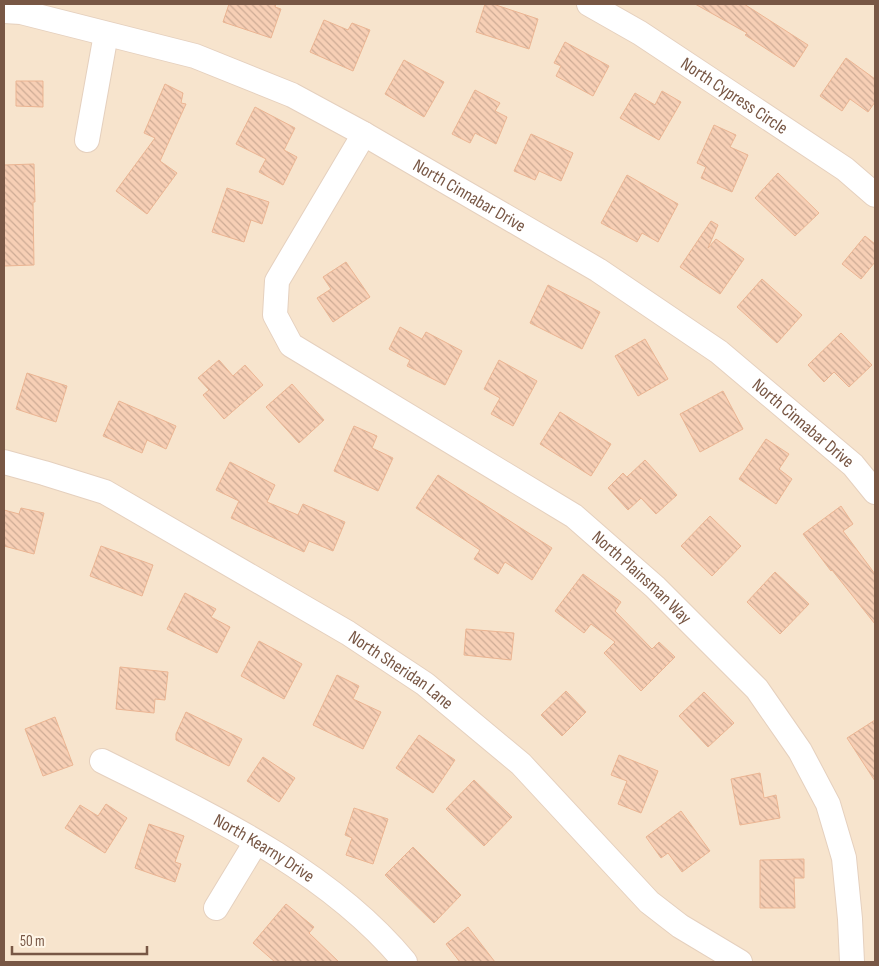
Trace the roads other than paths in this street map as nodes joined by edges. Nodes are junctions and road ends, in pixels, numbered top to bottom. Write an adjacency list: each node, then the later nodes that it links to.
1 (589, 4): 6 (street, North Cypress Circle)
2 (4, 11): 3 (street, North Cinnabar Drive)
3 (106, 34): 4 (street, North Cinnabar Drive); 5 (street)
4 (364, 134): 8 (street, North Cinnabar Drive); 14 (street, North Plainsman Way)
5 (87, 140)
6 (875, 195)
7 (4, 462): 13 (street, North Sheridan Lane)
8 (875, 492)
9 (102, 761): 10 (street, North Kearny Drive)
10 (256, 842): 11 (street); 12 (street, North Kearny Drive)
11 (216, 908)
12 (405, 962)
13 (740, 962)
14 (852, 962)

